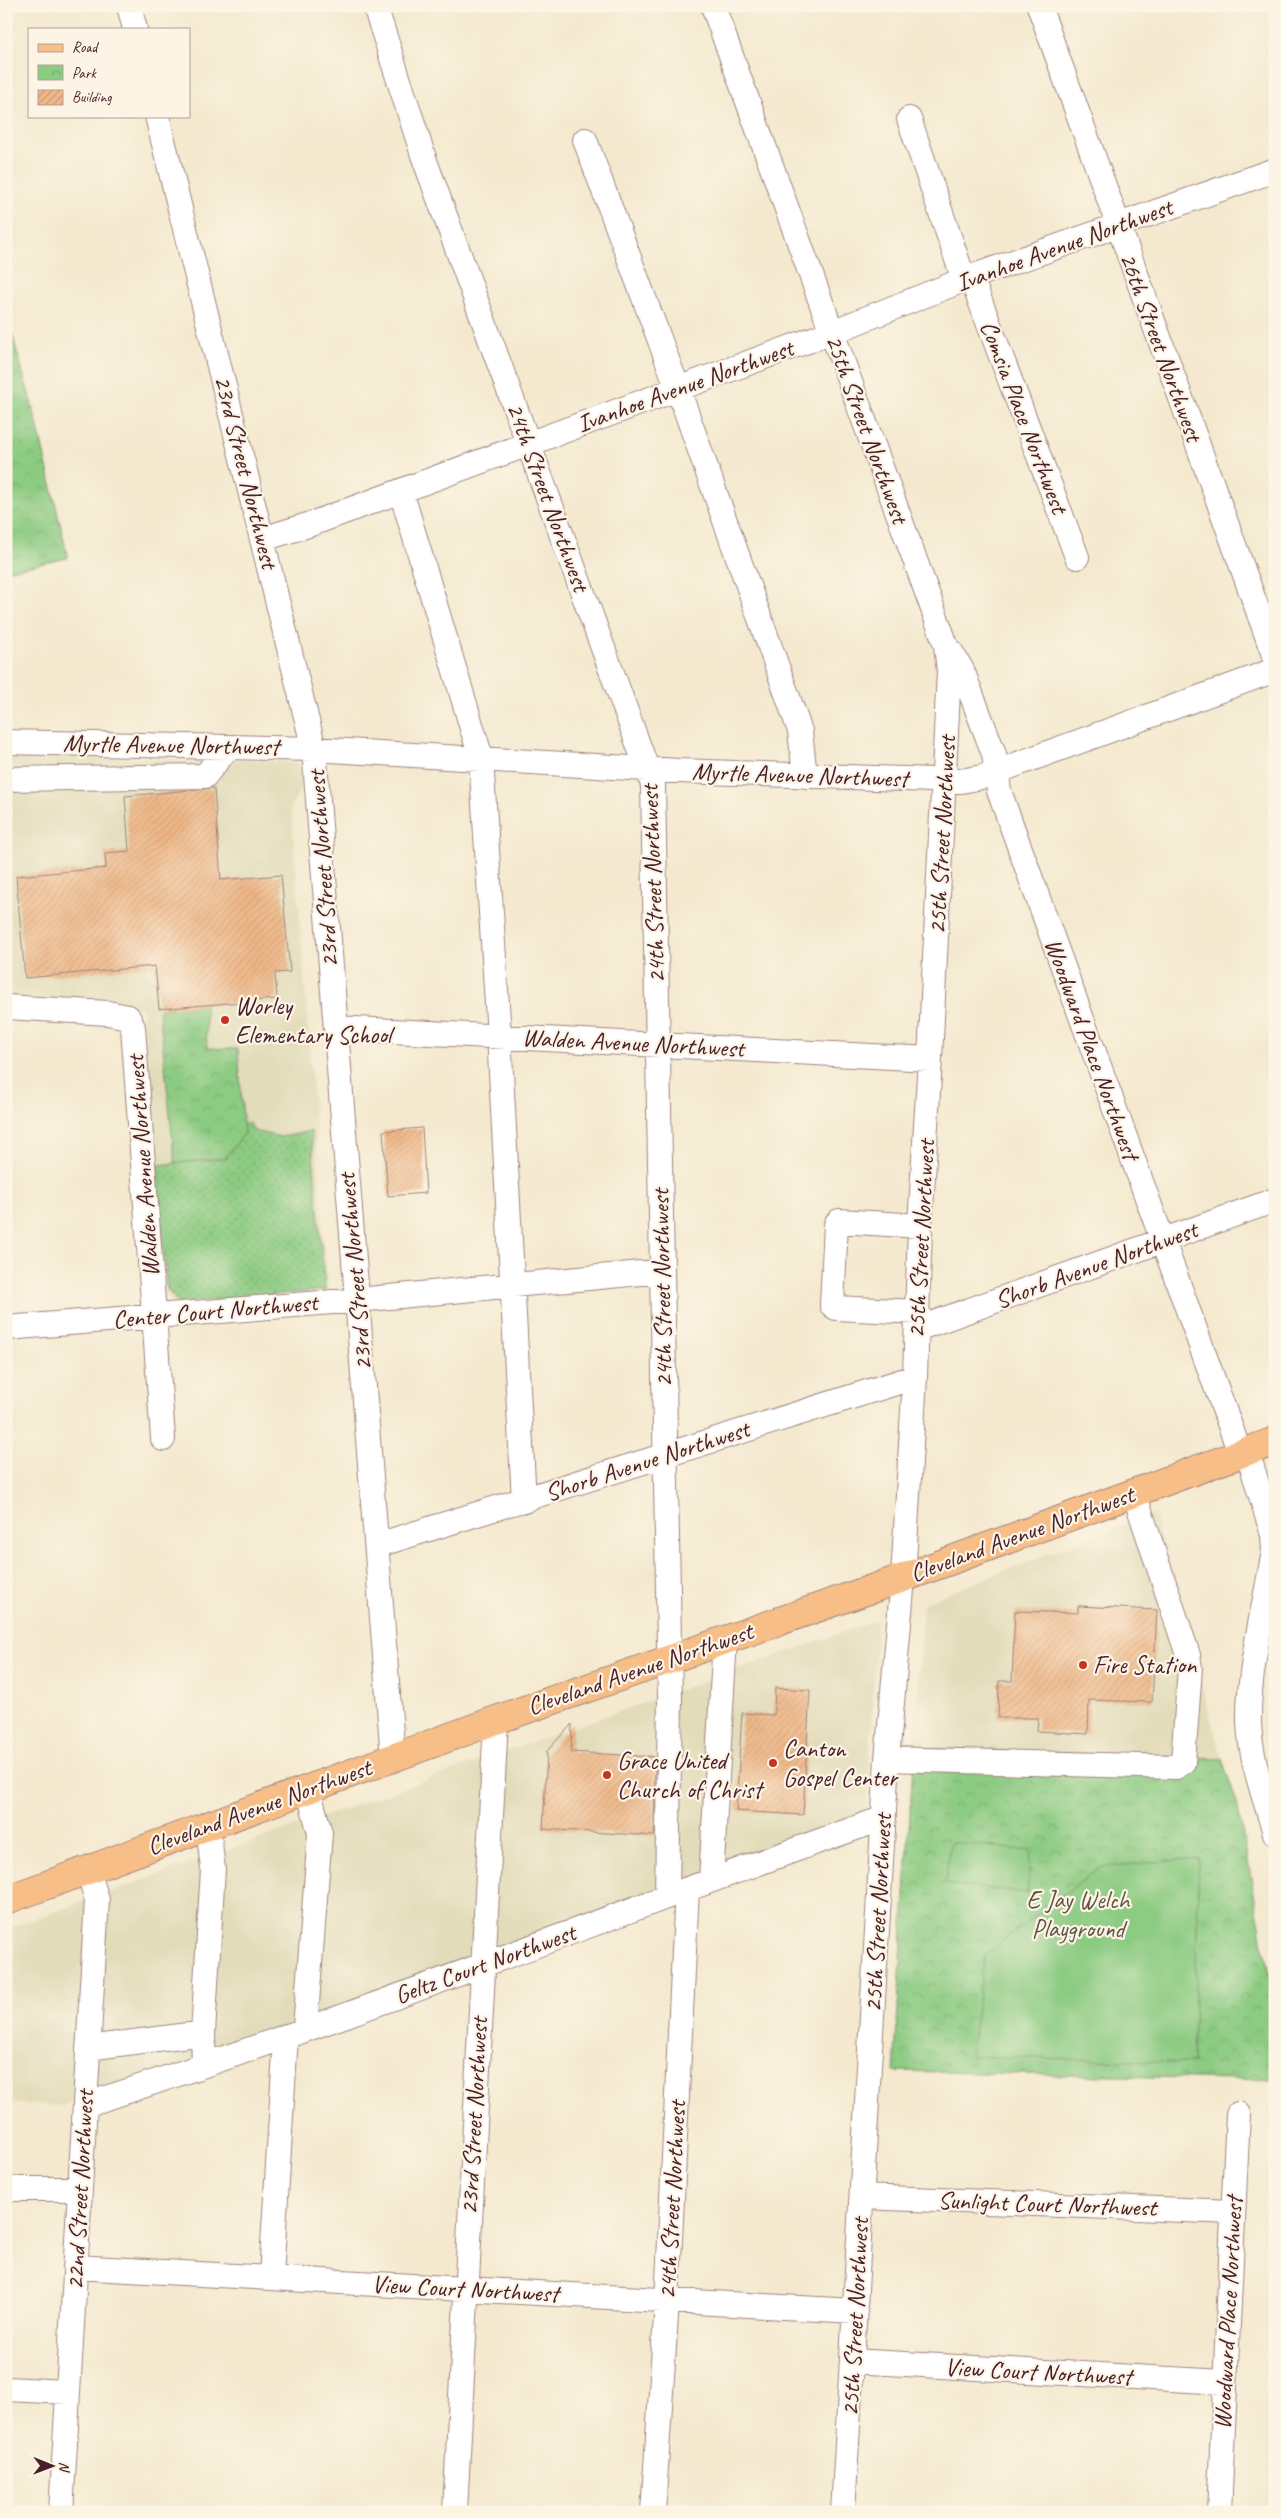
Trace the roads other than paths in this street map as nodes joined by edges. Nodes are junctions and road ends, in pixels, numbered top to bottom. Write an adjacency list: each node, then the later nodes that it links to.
1 (129, 6): 5 (street)
2 (376, 6): 14 (street, 24th Street Northwest)
3 (713, 6): 12 (street, 25th Street Northwest)
4 (1039, 6): 10 (street, 26th Street Northwest)
5 (135, 28)
6 (158, 118): 16 (street, 23rd Street Northwest)
7 (909, 119): 11 (street, Comsia Place Northwest)
8 (585, 140): 13 (street)
9 (1275, 170): 10 (street, Ivanhoe Avenue Northwest)
10 (1118, 226): 11 (street, Ivanhoe Avenue Northwest); 19 (street, 26th Street Northwest)
11 (968, 279): 12 (street, Ivanhoe Avenue Northwest); 17 (street, Comsia Place Northwest)
12 (832, 332): 13 (street, Ivanhoe Avenue Northwest); 18 (street, 25th Street Northwest)
13 (678, 389): 14 (street, Ivanhoe Avenue Northwest); 27 (street)
14 (528, 444): 15 (street, Ivanhoe Avenue Northwest); 25 (street, 24th Street Northwest)
15 (401, 491): 16 (street, Ivanhoe Avenue Northwest); 24 (street)
16 (263, 539): 23 (street, 23rd Street Northwest)
17 (1077, 557)
18 (946, 645): 26 (street, Woodward Place Northwest); 29 (street, 25th Street Northwest)
19 (1275, 658)
20 (1275, 670): 26 (street, Myrtle Avenue Northwest)
21 (6, 742): 22 (street, Myrtle Avenue Northwest)
22 (228, 747): 23 (street, Myrtle Avenue Northwest); 28 (street)
23 (314, 749): 24 (street, Myrtle Avenue Northwest); 31 (street, 23rd Street Northwest)
24 (481, 758): 25 (street, Myrtle Avenue Northwest); 32 (street)
25 (648, 768): 27 (street, Myrtle Avenue Northwest); 33 (street, 24th Street Northwest)
26 (996, 772): 29 (street, Myrtle Avenue Northwest); 37 (street, Woodward Place Northwest)
27 (805, 776): 29 (street, Myrtle Avenue Northwest)
28 (6, 779)
29 (944, 781): 34 (street, 25th Street Northwest)
30 (6, 1007): 41 (street, Walden Avenue Northwest)
31 (336, 1028): 32 (street, Walden Avenue Northwest); 40 (street, 23rd Street Northwest)
32 (499, 1035): 33 (street, Walden Avenue Northwest); 39 (street)
33 (658, 1045): 34 (street, Walden Avenue Northwest); 38 (street, 24th Street Northwest)
34 (930, 1059): 36 (street, 25th Street Northwest)
35 (1275, 1200): 37 (street, Shorb Avenue Northwest)
36 (920, 1226): 42 (street, 25th Street Northwest); 42 (street)
37 (1162, 1240): 42 (street, Shorb Avenue Northwest); 47 (street, Woodward Place Northwest)
38 (662, 1270): 39 (street, Center Court Northwest); 48 (street, 24th Street Northwest)
39 (511, 1285): 40 (street, Center Court Northwest); 50 (street)
40 (358, 1300): 41 (street, Center Court Northwest); 51 (street, 23rd Street Northwest)
41 (154, 1316): 43 (street, Center Court Northwest); 45 (street, Walden Avenue Northwest)
42 (917, 1321): 44 (street, 25th Street Northwest)
43 (6, 1328)
44 (916, 1377): 48 (street, Shorb Avenue Northwest); 52 (street, 25th Street Northwest)
45 (163, 1439)
46 (1275, 1441): 47 (main road, Cleveland Avenue Northwest)
47 (1244, 1452): 49 (main road, Cleveland Avenue Northwest); 61 (street, Woodward Place Northwest)
48 (666, 1455): 50 (street, Shorb Avenue Northwest); 54 (street, 24th Street Northwest)
49 (1134, 1493): 52 (main road, Cleveland Avenue Northwest); 57 (street)
50 (524, 1501): 51 (street, Shorb Avenue Northwest)
51 (378, 1545): 56 (street, 23rd Street Northwest)
52 (903, 1578): 53 (main road, Cleveland Avenue Northwest); 57 (street, 25th Street Northwest)
53 (725, 1639): 54 (main road, Cleveland Avenue Northwest); 63 (street)
54 (670, 1659): 55 (main road, Cleveland Avenue Northwest); 64 (street, 24th Street Northwest)
55 (496, 1720): 56 (main road, Cleveland Avenue Northwest); 66 (street, 23rd Street Northwest)
56 (393, 1758): 58 (main road, Cleveland Avenue Northwest)
57 (887, 1759): 59 (street, 25th Street Northwest)
58 (308, 1790): 60 (main road, Cleveland Avenue Northwest); 68 (street)
59 (884, 1818): 63 (street, Geltz Court Northwest); 75 (street, 25th Street Northwest)
60 (208, 1826): 62 (main road, Cleveland Avenue Northwest); 67 (street)
61 (1275, 1833)
62 (88, 1870): 65 (main road, Cleveland Avenue Northwest); 69 (street, 22nd Street Northwest)
63 (711, 1880): 64 (street, Geltz Court Northwest)
64 (677, 1893): 66 (street, Geltz Court Northwest); 80 (street, 24th Street Northwest)
65 (6, 1900)
66 (483, 1966): 68 (street, Geltz Court Northwest); 79 (street, 23rd Street Northwest)
67 (203, 2033): 69 (street); 70 (street)
68 (295, 2033): 70 (street, Geltz Court Northwest); 78 (street)
69 (88, 2048): 71 (street, 22nd Street Northwest)
70 (204, 2065): 71 (street, Geltz Court Northwest)
71 (85, 2105): 74 (street, 22nd Street Northwest)
72 (1238, 2114): 76 (street, Woodward Place Northwest)
73 (6, 2189): 74 (street)
74 (80, 2189): 77 (street, 22nd Street Northwest)
75 (862, 2196): 76 (street, Sunlight Court Northwest); 81 (street, 25th Street Northwest)
76 (1233, 2212): 83 (street, Woodward Place Northwest)
77 (75, 2267): 78 (street, View Court Northwest); 85 (street, 22nd Street Northwest)
78 (271, 2277): 79 (street, View Court Northwest)
79 (465, 2289): 80 (street, View Court Northwest); 87 (street, 23rd Street Northwest)
80 (667, 2301): 81 (street, View Court Northwest); 88 (street, 24th Street Northwest)
81 (855, 2311): 82 (street, 25th Street Northwest)
82 (852, 2361): 83 (street, View Court Northwest); 89 (street, 25th Street Northwest)
83 (1224, 2382): 90 (street, Woodward Place Northwest)
84 (6, 2389): 85 (street)
85 (68, 2392): 86 (street, 22nd Street Northwest)
86 (61, 2512)
87 (455, 2512)
88 (653, 2512)
89 (843, 2512)
90 (1219, 2512)

